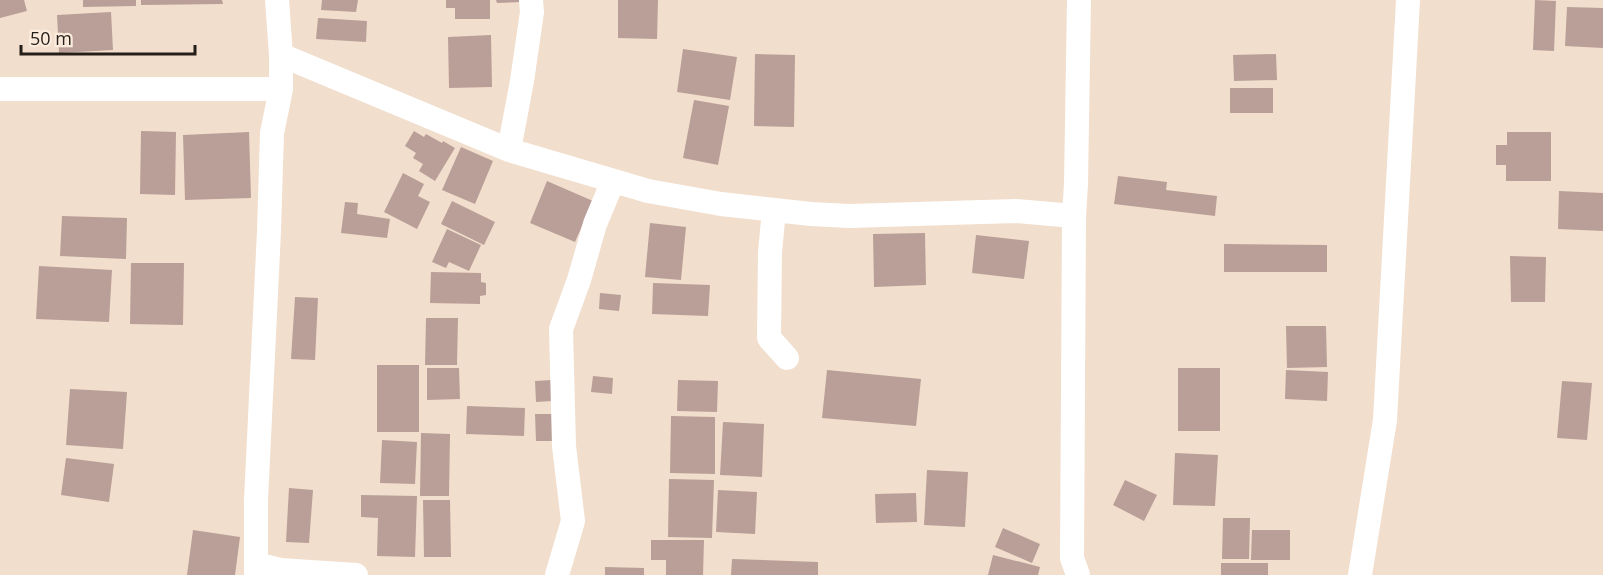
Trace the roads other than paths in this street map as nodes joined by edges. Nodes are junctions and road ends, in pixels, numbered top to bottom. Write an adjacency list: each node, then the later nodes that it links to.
1 (277, 0): 5 (street)
2 (531, 0): 8 (street)
3 (1079, 0): 11 (street)
4 (1408, 0): 17 (street)
5 (281, 55): 7 (street); 8 (street)
6 (0, 90): 7 (street)
7 (281, 90): 13 (street)
8 (509, 150): 9 (street)
9 (613, 181): 10 (street); 15 (street)
10 (774, 210): 11 (street); 12 (street)
11 (1074, 216): 16 (street)
12 (787, 358)
13 (256, 569): 14 (street)
14 (356, 575)
15 (557, 575)
16 (1078, 575)
17 (1360, 575)

